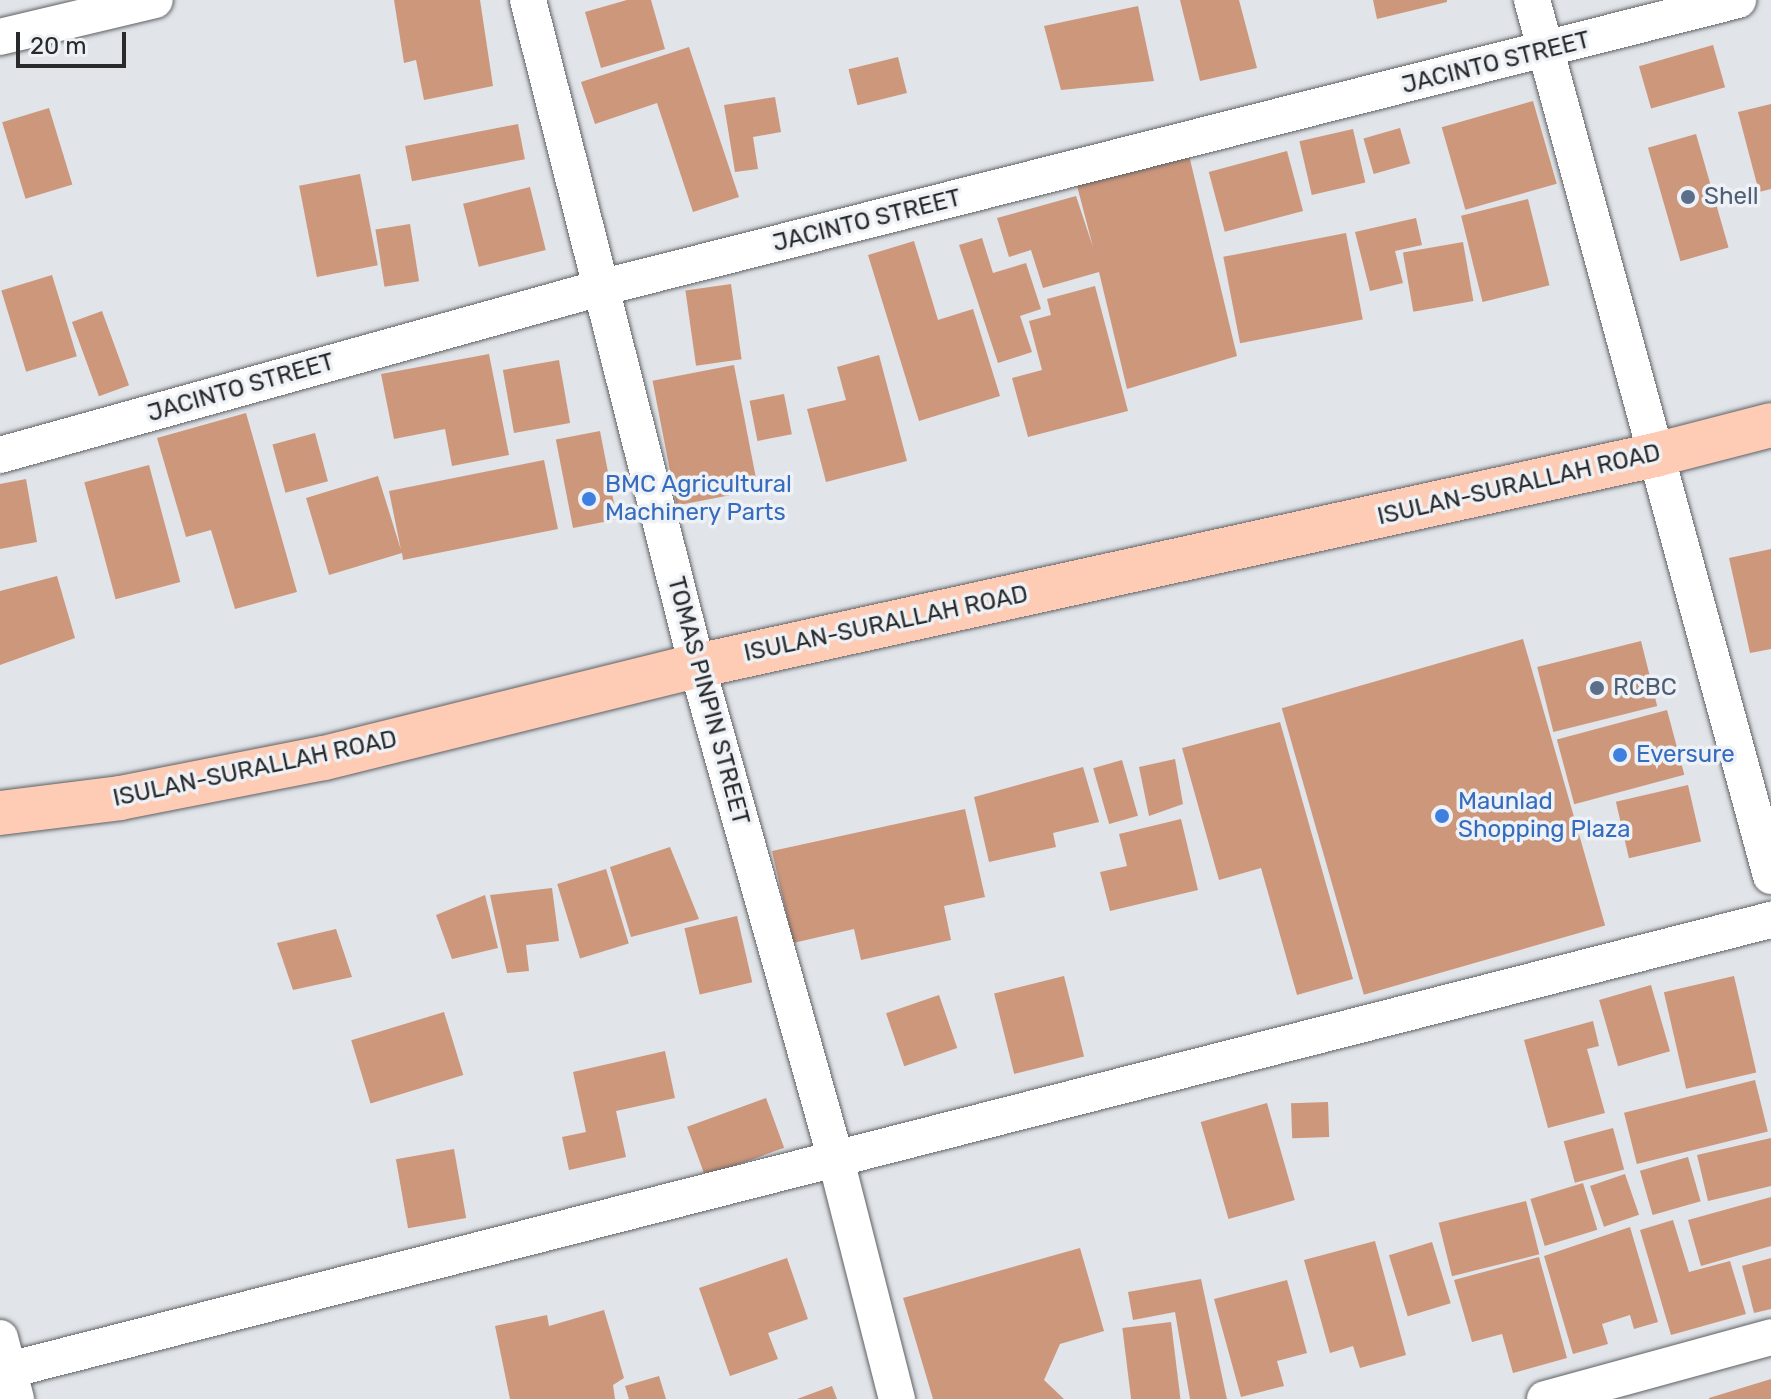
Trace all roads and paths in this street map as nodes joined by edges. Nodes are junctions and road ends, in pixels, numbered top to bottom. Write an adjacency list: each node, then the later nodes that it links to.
1 (155, 0): 5 (street)
2 (528, 0): 7 (street, TOMAS PINPIN STREET)
3 (1532, 0): 6 (street)
4 (1738, 0): 6 (street, JACINTO STREET)
5 (0, 37)
6 (1546, 50): 7 (street, JACINTO STREET); 10 (street)
7 (600, 288): 9 (street, JACINTO STREET); 11 (street, TOMAS PINPIN STREET)
8 (1771, 425): 10 (highway, ISULAN-SURALLAH ROAD)
9 (0, 455)
10 (1655, 455): 11 (highway, ISULAN-SURALLAH ROAD); 13 (street)
11 (697, 666): 12 (highway, ISULAN-SURALLAH ROAD); 15 (street, TOMAS PINPIN STREET)
12 (0, 813)
13 (1771, 876)
14 (1771, 920): 15 (street)
15 (836, 1160): 17 (street); 18 (street, TOMAS PINPIN STREET)
16 (1771, 1337): 19 (street)
17 (8, 1369)
18 (897, 1399)
19 (1545, 1399)

